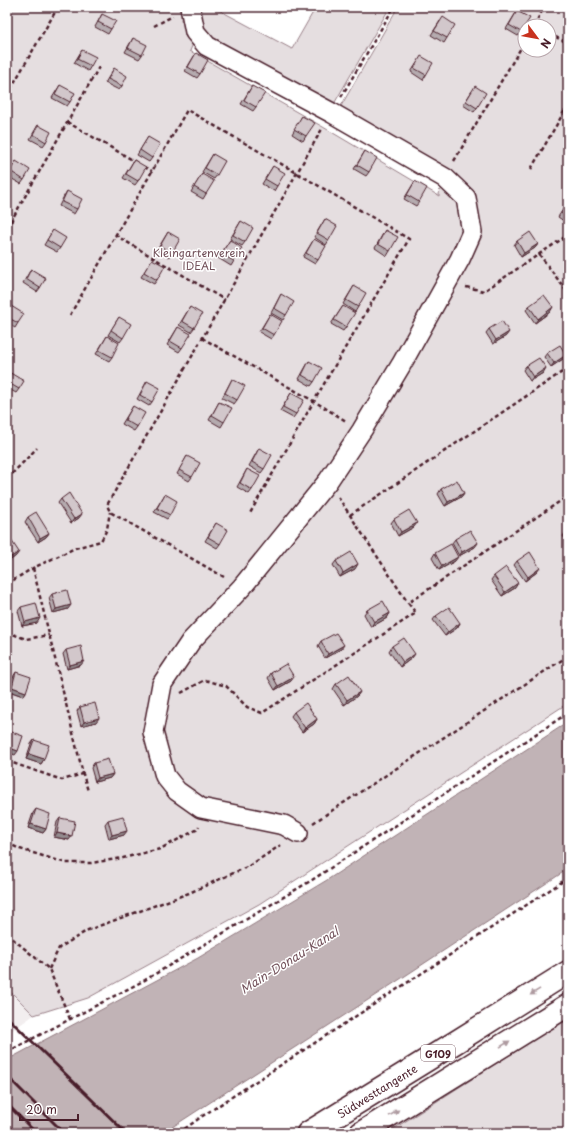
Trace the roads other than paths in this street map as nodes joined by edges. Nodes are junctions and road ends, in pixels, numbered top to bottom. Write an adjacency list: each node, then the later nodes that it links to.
1 (190, 7): 2 (lane)
2 (298, 833)
3 (568, 972): 5 (highway, Südwesttangente / G109, one-way to 5)
4 (568, 1005): 6 (highway, G109, one-way to 4)
5 (308, 1133)
6 (361, 1133)

